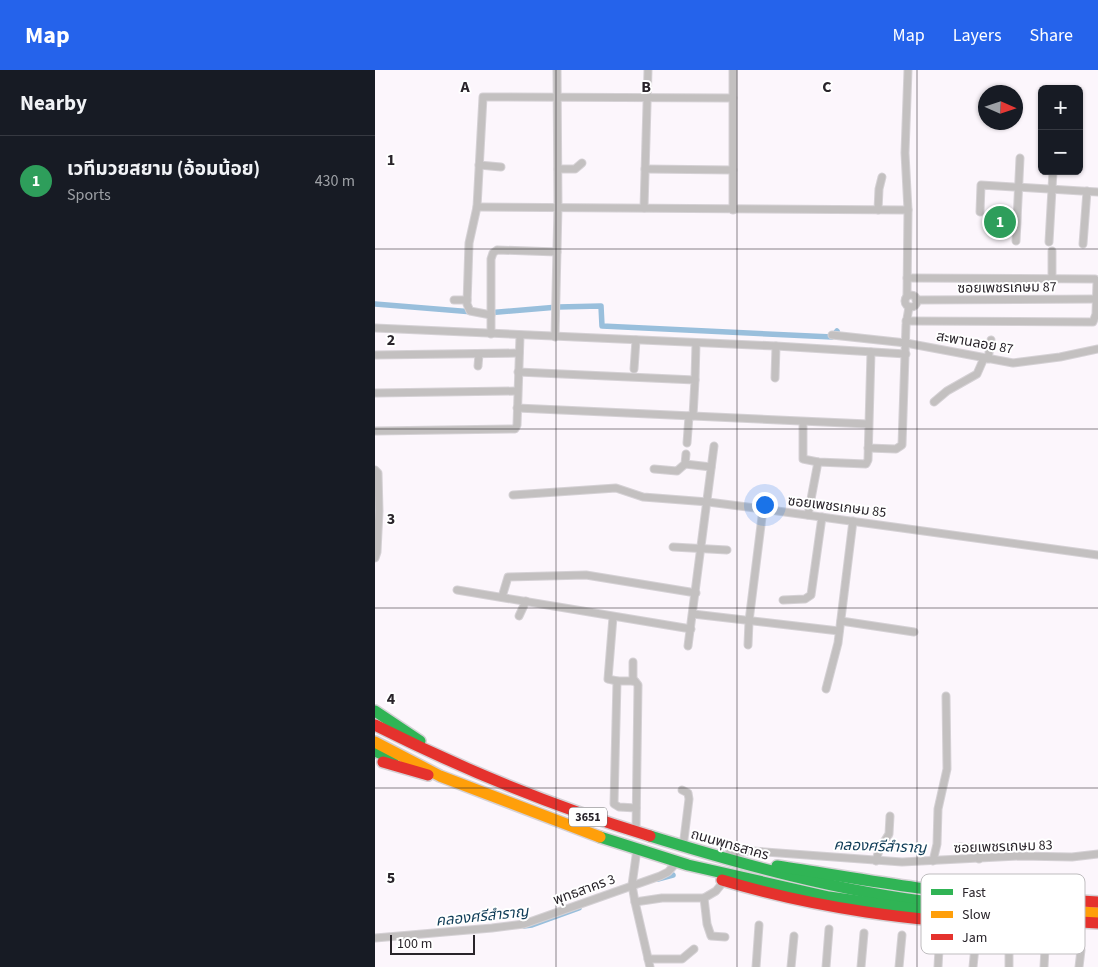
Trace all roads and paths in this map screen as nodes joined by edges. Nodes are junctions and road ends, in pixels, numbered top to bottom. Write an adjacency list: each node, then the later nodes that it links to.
1 (557, 70): 5 (street)
2 (648, 70): 6 (street)
3 (733, 70): 7 (street)
4 (908, 70): 26 (street)
5 (558, 98): 6 (street); 10 (street); 12 (street)
6 (647, 98): 7 (street); 13 (street)
7 (733, 98): 14 (street)
8 (1020, 158): 17 (street)
9 (582, 163): 12 (street)
10 (479, 165): 11 (street); 22 (street)
11 (501, 167)
12 (558, 169): 21 (street)
13 (645, 169): 14 (street); 23 (street)
14 (733, 170): 24 (street)
15 (1053, 175): 18 (street)
16 (882, 177): 25 (street)
17 (1018, 188): 18 (street); 27 (street); 28 (street)
18 (1052, 189): 19 (street); 29 (street)
19 (1087, 191): 20 (street); 30 (street)
20 (1098, 192)
21 (558, 206): 22 (street); 23 (street); 32 (street)
22 (477, 207): 38 (street)
23 (644, 208): 24 (street)
24 (733, 210): 25 (street)
25 (878, 210): 26 (street)
26 (908, 210): 33 (street)
27 (980, 212)
28 (1016, 241)
29 (1049, 242)
30 (1083, 244)
31 (1052, 251): 34 (street)
32 (557, 252): 41 (street); 47 (street)
33 (907, 278): 34 (street); 35 (street)
34 (1052, 279): 36 (street)
35 (907, 296): 39 (street); 40 (street)
36 (1097, 299): 39 (street, ซอยเพชรเกษม 87); 42 (street)
37 (454, 300): 38 (street)
38 (467, 300): 41 (street)
39 (917, 300): 40 (street)
40 (909, 306): 42 (street)
41 (491, 314): 44 (street)
42 (906, 321): 51 (street)
43 (375, 328): 44 (street)
44 (491, 334): 46 (street)
45 (833, 335): 51 (street, สะพานลอย 87)
46 (520, 336): 47 (street); 55 (street)
47 (555, 336): 48 (street)
48 (636, 340): 50 (street); 61 (street)
49 (991, 340): 59 (street)
50 (696, 343): 52 (street); 64 (street)
51 (906, 343): 57 (street); 59 (street, สะพานลอย 87)
52 (776, 346): 54 (street); 63 (street)
53 (1098, 349): 59 (street, สะพานลอย 87)
54 (871, 352): 57 (street); 71 (street)
55 (519, 353): 56 (street); 62 (street)
56 (479, 354): 58 (street); 60 (street)
57 (906, 354): 75 (street)
58 (375, 355)
59 (986, 359): 67 (street)
60 (478, 366)
61 (634, 369)
62 (518, 372): 64 (street); 65 (street)
63 (775, 378)
64 (695, 380): 69 (street)
65 (517, 391): 66 (street); 68 (street)
66 (375, 393)
67 (934, 402)
68 (517, 408): 69 (street); 72 (street)
69 (691, 416): 70 (street); 73 (street)
70 (803, 422): 71 (street); 77 (street)
71 (868, 424): 75 (street)
72 (375, 431)
73 (687, 443)
74 (714, 446): 79 (street)
75 (868, 448): 77 (street)
76 (686, 454): 78 (street)
77 (818, 462): 86 (street)
78 (685, 464): 79 (street); 80 (street)
79 (711, 468): 84 (street)
80 (654, 469)
81 (375, 470): 83 (street)
82 (513, 495): 84 (street, ซอยเพชรเกษม 85)
83 (377, 502): 93 (street)
84 (707, 502): 85 (street, ซอยเพชรเกษม 85); 90 (street)
85 (763, 509): 86 (street, ซอยเพชรเกษม 85); 102 (street)
86 (808, 515): 87 (street, ซอยเพชรเกษม 85)
87 (822, 517): 88 (street, ซอยเพชรเกษม 85); 97 (street)
88 (853, 521): 92 (street, ซอยเพชรเกษม 85); 103 (street)
89 (673, 547): 90 (street)
90 (701, 549): 91 (street); 95 (street)
91 (727, 550)
92 (1098, 555)
93 (375, 558)
94 (457, 590): 96 (street)
95 (696, 593): 96 (street); 99 (street)
96 (502, 597): 98 (street)
97 (783, 600)
98 (526, 601): 100 (street); 101 (street)
99 (693, 614): 102 (street); 104 (street)
100 (519, 616)
101 (613, 616): 104 (street); 110 (street)
102 (749, 621): 105 (street); 107 (street)
103 (841, 621): 105 (street); 106 (street)
104 (691, 630): 108 (street)
105 (839, 632): 112 (street)
106 (914, 632)
107 (748, 645)
108 (689, 646)
109 (633, 662): 111 (street)
110 (617, 681): 111 (street); 123 (street)
111 (633, 681): 123 (street)
112 (826, 689)
113 (946, 696): 133 (street)
114 (375, 711): 120 (main road)
115 (375, 719): 120 (main road)
116 (375, 725): 120 (main road, ถนนพุทธสาคร / 3651)
117 (375, 742): 121 (main road, ถนนพุทธสาคร / 3651)
118 (375, 751): 121 (main road)
119 (375, 759): 121 (main road)
120 (448, 760): 125 (main road, ถนนพุทธสาคร / 3651)
121 (439, 776): 128 (main road, ถนนพุทธสาคร / 3651)
122 (682, 790): 126 (street)
123 (636, 808): 125 (street)
124 (890, 816): 132 (street)
125 (636, 832): 126 (main road, ถนนพุทธสาคร / 3651)
126 (683, 846): 130 (main road, ถนนพุทธสาคร / 3651)
127 (960, 847): 131 (street)
128 (637, 849): 134 (main road, ถนนพุทธสาคร / 3651); 136 (street)
129 (1098, 854): 131 (street, ซอยเพชรเกษม 83)
130 (730, 858): 132 (street, ซอยเพชรเกษม 83); 137 (main road); 140 (main road, ถนนพุทธสาคร / 3651)
131 (979, 859): 133 (street, ซอยเพชรเกษม 83)
132 (876, 861): 133 (street, ซอยเพชรเกษม 83)
133 (933, 861)
134 (683, 863): 135 (main road); 136 (street, พุทธสาคร 3); 140 (main road, ถนนพุทธสาคร / 3651)
135 (724, 881): 138 (street); 145 (main road)
136 (633, 885): 139 (street); 152 (street, พุทธสาคร 3)
137 (921, 888)
138 (704, 898): 139 (street); 151 (street)
139 (634, 900): 159 (street)
140 (910, 904): 141 (main road, ถนนพุทธสาคร / 3651); 142 (main road, ถนนพุทธสาคร / 3651)
141 (921, 905)
142 (921, 906)
143 (1085, 912): 144 (main road, ถนนพุทธสาคร / 3651)
144 (1098, 913)
145 (921, 918)
146 (759, 925): 161 (street)
147 (829, 929): 163 (street)
148 (864, 933): 164 (street)
149 (902, 935): 165 (street)
150 (794, 936): 162 (street)
151 (725, 937)
152 (375, 938)
153 (694, 950): 159 (street)
154 (939, 954): 166 (street)
155 (974, 954): 167 (street)
156 (1009, 954): 168 (street)
157 (1045, 954): 169 (street)
158 (1081, 954): 170 (street)
159 (648, 959): 160 (street)
160 (650, 967)
161 (756, 967)
162 (791, 967)
163 (826, 967)
164 (861, 967)
165 (899, 967)
166 (938, 967)
167 (973, 967)
168 (1009, 967)
169 (1044, 967)
170 (1079, 967)

